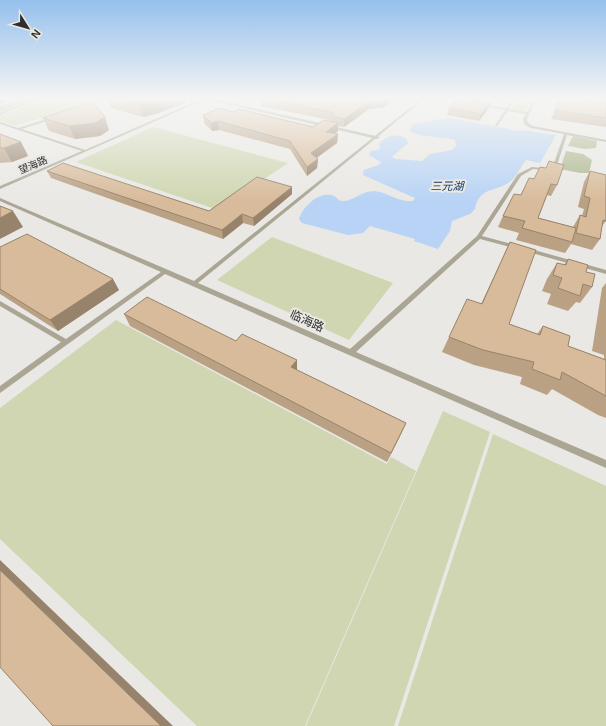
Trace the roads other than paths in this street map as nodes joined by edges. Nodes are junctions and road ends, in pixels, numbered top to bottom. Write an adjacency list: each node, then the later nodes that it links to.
1 (30, 133): 8 (lane)
2 (128, 133): 8 (lane, 望海路)
3 (358, 133): 6 (street)
4 (382, 133): 6 (lane)
5 (566, 133): 7 (lane); 11 (lane)
6 (377, 137): 14 (lane)
7 (606, 141)
8 (85, 151): 9 (lane, 望海路)
9 (0, 188)
10 (0, 199): 12 (lane, 临海路)
11 (479, 237): 13 (lane); 17 (lane)
12 (165, 271): 14 (lane, 临海路); 16 (lane)
13 (606, 272)
14 (194, 284): 17 (lane, 临海路)
15 (0, 303): 16 (lane)
16 (66, 342): 18 (lane)
17 (351, 352): 19 (lane, 临海路)
18 (0, 390)
19 (606, 464)

